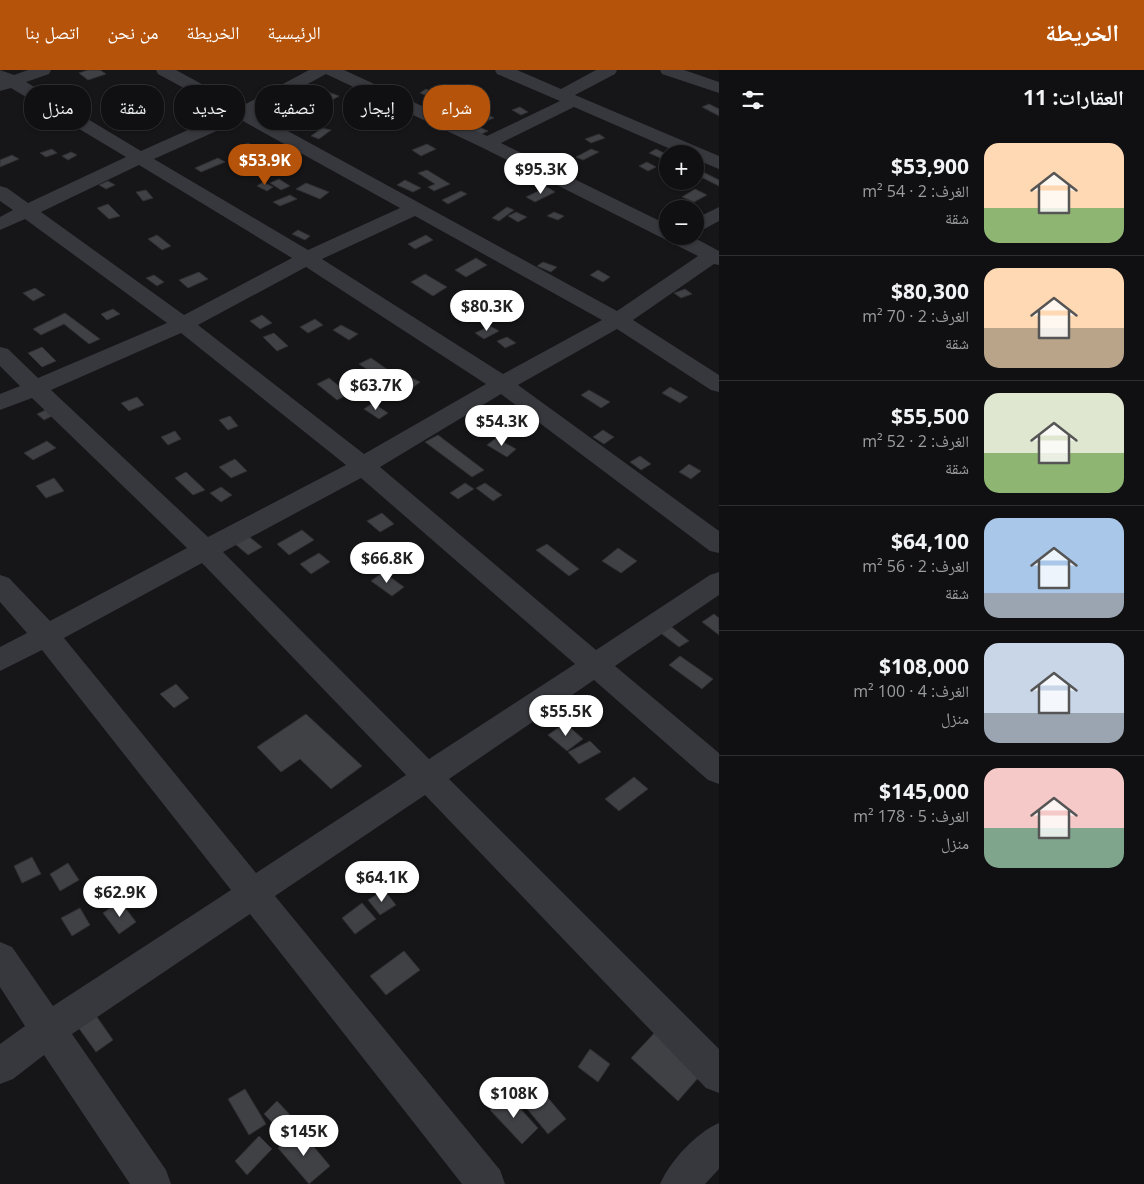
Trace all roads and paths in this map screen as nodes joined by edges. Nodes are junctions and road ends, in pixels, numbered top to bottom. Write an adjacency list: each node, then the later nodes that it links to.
1 (43, 70): 8 (street)
2 (164, 70): 9 (street)
3 (322, 70): 12 (street)
4 (330, 70): 15 (street)
5 (503, 70): 11 (street)
6 (609, 70): 11 (street)
7 (668, 70): 10 (street)
8 (4, 81): 16 (street)
9 (191, 85)
10 (719, 88)
11 (568, 97): 15 (street); 17 (street)
12 (245, 111)
13 (245, 115): 19 (street)
14 (203, 130): 16 (street)
15 (487, 143): 24 (street)
16 (140, 158): 20 (street); 27 (street)
17 (719, 163)
18 (0, 192): 20 (street)
19 (416, 208): 27 (street); 28 (street)
20 (28, 212): 23 (street); 29 (street)
21 (719, 213): 22 (street)
22 (704, 221)
23 (0, 224)
24 (659, 224)
25 (697, 245): 26 (street)
26 (716, 257): 28 (street)
27 (307, 258): 29 (street); 31 (street)
28 (618, 320): 31 (street); 32 (street)
29 (183, 324): 33 (street); 35 (street)
30 (0, 354): 33 (street)
31 (502, 384): 35 (street); 36 (street)
32 (719, 385)
33 (35, 386): 34 (street); 37 (street)
34 (0, 403)
35 (363, 466): 37 (street); 42 (street)
36 (719, 544)
37 (204, 549): 40 (street); 44 (street)
38 (719, 582): 42 (street)
39 (0, 585): 40 (street)
40 (46, 635): 41 (street); 45 (street)
41 (0, 660)
42 (595, 666): 43 (street); 44 (street)
43 (719, 771)
44 (427, 777): 45 (street); 49 (street)
45 (254, 893): 47 (street); 52 (street)
46 (0, 958): 47 (street)
47 (48, 1030): 48 (street); 51 (street)
48 (0, 1066)
49 (719, 1075)
50 (719, 1142): 53 (street)
51 (152, 1184)
52 (486, 1184)
53 (679, 1184)

